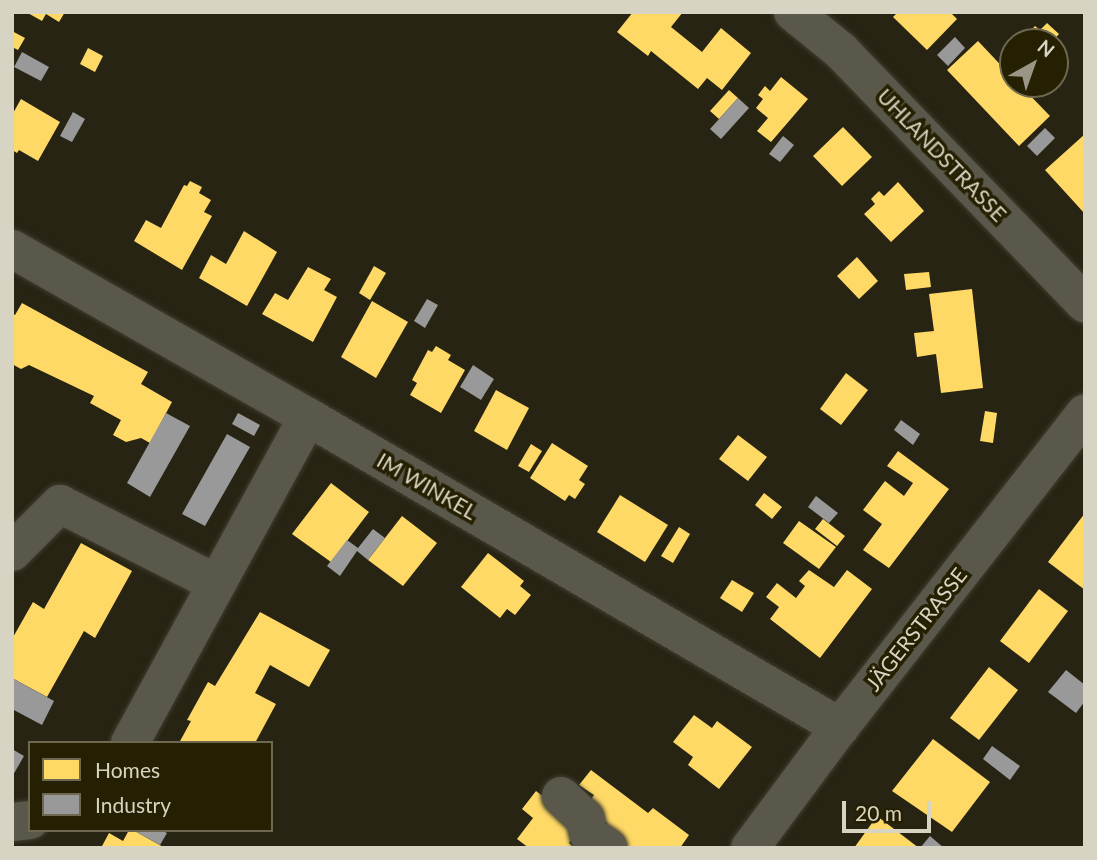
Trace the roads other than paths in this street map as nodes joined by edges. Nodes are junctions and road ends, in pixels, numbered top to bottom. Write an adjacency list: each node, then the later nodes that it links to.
1 (793, 12): 3 (street, UHLANDSTRASSE)
2 (12, 249): 5 (street, IM WINKEL)
3 (1085, 304)
4 (1085, 414): 8 (street, JÄGERSTRASSE)
5 (308, 417): 7 (street); 8 (street, IM WINKEL)
6 (12, 552): 7 (street)
7 (216, 583): 9 (street)
8 (840, 727): 12 (street, JÄGERSTRASSE)
9 (131, 741)
10 (561, 796): 11 (street)
11 (608, 848)
12 (750, 848)

